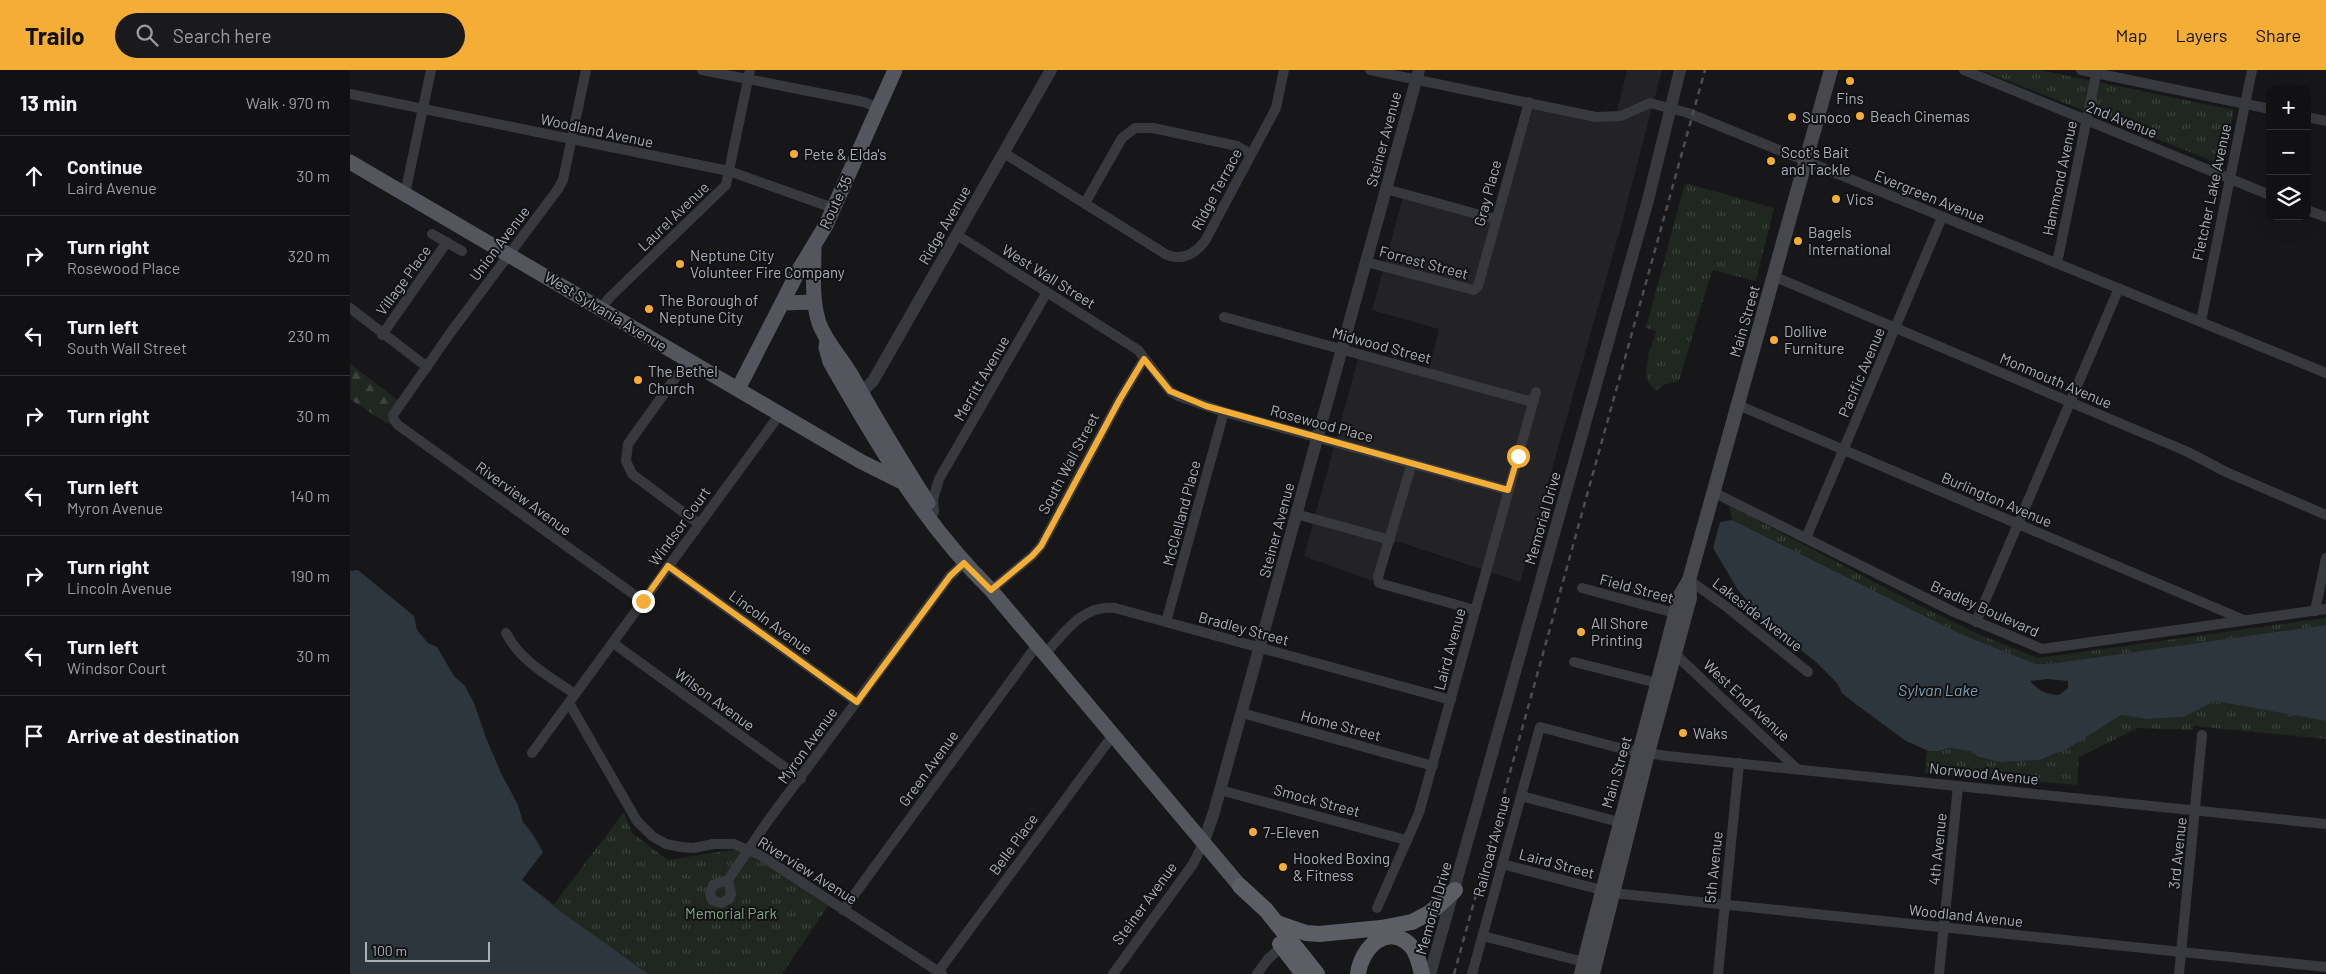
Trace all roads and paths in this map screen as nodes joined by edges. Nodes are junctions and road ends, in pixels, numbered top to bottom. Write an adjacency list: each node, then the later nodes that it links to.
1 (431, 70): 22 (street)
2 (586, 70): 26 (street, Union Avenue)
3 (702, 70): 14 (street)
4 (895, 70): 19 (main road, Route 35)
5 (1051, 70): 27 (street, Ridge Avenue)
6 (1284, 70): 28 (street, Ridge Terrace)
7 (1370, 70): 15 (street, Evergreen Avenue)
8 (1680, 70): 20 (street, Memorial Drive)
9 (1831, 70): 30 (main road, Main Street)
10 (1964, 70): 24 (street, 2nd Avenue)
11 (2081, 70): 13 (street)
12 (2252, 70): 18 (street, Fletcher Lake Avenue)
13 (2097, 71): 18 (street); 24 (street, Hammond Avenue)
14 (749, 75): 19 (street); 31 (street, Laurel Avenue)
15 (1418, 75): 17 (street, Evergreen Avenue); 33 (street, Steiner Avenue)
16 (350, 94): 22 (street, Woodland Avenue)
17 (1529, 102): 20 (street, Evergreen Avenue); 41 (street, Gray Place)
18 (2245, 104): 21 (street); 32 (street, Fletcher Lake Avenue)
19 (878, 108): 37 (main road, Route 35)
20 (1670, 108): 30 (street, Evergreen Avenue); 139 (street, Memorial Drive)
21 (2266, 108)
22 (422, 109): 26 (street, Woodland Avenue); 35 (street)
23 (2311, 118): 25 (street)
24 (2087, 121): 32 (street, 2nd Avenue); 49 (street, Hammond Avenue)
25 (2326, 121)
26 (571, 140): 31 (street, Woodland Avenue); 47 (street, Union Avenue)
27 (1004, 153): 36 (street, Ridge Terrace); 43 (street, Ridge Avenue)
28 (1251, 154): 36 (street); 36 (street, Ridge Terrace)
29 (350, 162): 35 (main road, West Sylvania Avenue)
30 (1805, 162): 39 (street, Evergreen Avenue); 50 (main road, Main Street)
31 (730, 171): 37 (street, Woodland Avenue); 57 (street, Laurel Avenue)
32 (2229, 178): 34 (street, 2nd Avenue); 59 (street, Fletcher Lake Avenue)
33 (1386, 189): 41 (street); 48 (street, Steiner Avenue)
34 (2266, 193)
35 (405, 194): 47 (main road, West Sylvania Avenue)
36 (1085, 203)
37 (833, 208): 45 (main road, Route 35)
38 (2311, 211): 40 (street)
39 (1942, 217): 49 (street, Evergreen Avenue); 60 (street, Pacific Avenue)
40 (2326, 217)
41 (1495, 219): 52 (street, Gray Place)
42 (432, 234): 44 (street)
43 (957, 235): 53 (street, West Wall Street); 69 (street, Ridge Avenue)
44 (447, 242): 46 (street); 61 (street, Village Place)
45 (814, 246): 54 (main road, Route 35); 55 (main road)
46 (462, 251)
47 (509, 255): 57 (main road, West Sylvania Avenue); 66 (street, Union Avenue)
48 (1366, 262): 52 (street, Forrest Street); 63 (street, Steiner Avenue)
49 (2057, 263): 51 (street, Evergreen Avenue)
50 (1773, 276): 60 (street, Monmouth Avenue); 72 (main road, Main Street)
51 (2119, 288): 59 (street, Evergreen Avenue); 71 (street)
52 (1474, 290)
53 (1047, 292): 64 (street, West Wall Street); 80 (street, Merritt Avenue)
54 (814, 302): 55 (main road); 62 (main road, Route 35)
55 (782, 303): 68 (main road)
56 (350, 308): 61 (street)
57 (600, 308): 65 (main road, West Sylvania Avenue)
58 (1224, 317): 63 (street, Midwood Street)
59 (2200, 321): 67 (street, Evergreen Avenue)
60 (1895, 328): 71 (street, Monmouth Avenue); 77 (street, Pacific Avenue)
61 (382, 334): 66 (street)
62 (827, 340): 69 (main road); 81 (main road)
63 (1342, 350): 70 (street, Midwood Street); 76 (street, Steiner Avenue)
64 (1144, 359): 73 (street, Rosewood Place); 96 (street, South Wall Street)
65 (688, 360): 68 (main road, West Sylvania Avenue); 87 (street)
66 (427, 367): 75 (street, Union Avenue)
67 (2326, 372)
68 (738, 389): 74 (main road, West Sylvania Avenue)
69 (861, 393): 81 (main road)
70 (1534, 397): 82 (street, Laird Avenue)
71 (2070, 402): 86 (street, Monmouth Avenue); 88 (street)
72 (1738, 405): 77 (street, Burlington Avenue); 83 (main road, Main Street)
73 (1224, 412): 76 (street, Rosewood Place); 103 (street, McClelland Place)
74 (780, 414): 78 (main road, West Sylvania Avenue); 87 (street, Windsor Court)
75 (393, 415): 97 (street, Riverview Avenue)
76 (1317, 438): 79 (street, Rosewood Place); 85 (street, Steiner Avenue)
77 (1844, 449): 88 (street, Burlington Avenue); 89 (street, Pacific Avenue)
78 (860, 462): 81 (main road, West Sylvania Avenue); 84 (main road, West Sylvania Avenue)
79 (1412, 462): 82 (street, Rosewood Place); 90 (street)
80 (939, 479): 81 (street); 84 (street, Merritt Avenue)
81 (909, 483): 84 (main road, West Sylvania Avenue)
82 (1508, 490): 99 (street, Laird Avenue)
83 (1713, 492): 89 (street, Bradley Boulevard); 94 (main road, Main Street)
84 (927, 511): 92 (main road); 96 (main road)
85 (1296, 514): 90 (street); 107 (street, Steiner Avenue)
86 (2326, 515)
87 (700, 524): 93 (street, Windsor Court)
88 (2018, 524): 102 (street, Burlington Avenue); 104 (street)
89 (1806, 538): 104 (street, Bradley Boulevard)
90 (1390, 540): 99 (street)
91 (2326, 558): 100 (street)
92 (964, 563): 96 (main road); 115 (street, Myron Avenue)
93 (668, 566): 97 (street, Windsor Court); 115 (street, Lincoln Avenue)
94 (1689, 580): 101 (main road, Main Street); 111 (street, Lakeside Avenue)
95 (1582, 588): 101 (street, Field Street)
96 (991, 590): 108 (main road)
97 (643, 601): 106 (street, Windsor Court)
98 (2326, 609): 100 (street, Bradley Boulevard)
99 (1475, 610): 114 (street, Laird Avenue)
100 (2315, 611): 102 (street, Bradley Boulevard)
101 (1680, 615): 109 (main road, Main Street); 112 (main road, Main Street)
102 (2245, 621): 104 (street, Bradley Boulevard)
103 (1166, 622): 107 (street, Bradley Street); 108 (street, Bradley Street)
104 (1976, 622)
105 (506, 633): 113 (street)
106 (613, 643): 113 (street, Windsor Court); 126 (street, Wilson Avenue)
107 (1259, 647): 114 (street, Bradley Street); 117 (street, Steiner Avenue)
108 (1041, 649): 119 (main road); 143 (street, Green Avenue)
109 (1675, 654): 121 (main road, Main Street); 125 (street, West End Avenue)
110 (1574, 662): 112 (street)
111 (1808, 672)
112 (1657, 683): 121 (main road, Main Street)
113 (575, 694): 116 (street, Windsor Court)
114 (1451, 700): 124 (street, Laird Avenue)
115 (857, 702): 126 (street, Myron Avenue)
116 (568, 703): 122 (street, Windsor Court); 135 (street, Riverview Avenue)
117 (1242, 713): 124 (street, Home Street); 128 (street, Steiner Avenue)
118 (1540, 727): 121 (street, Norwood Avenue); 129 (street, Railroad Avenue)
119 (1113, 735): 134 (main road); 151 (street, Belle Place)
120 (2202, 735): 130 (street, 3rd Avenue)
121 (1643, 753): 123 (street, Norwood Avenue); 131 (main road, Main Street); 140 (main road, Main Street)
122 (532, 754)
123 (1739, 763): 125 (street, Norwood Avenue); 141 (street, 5th Avenue)
124 (1433, 766): 133 (street, Laird Avenue)
125 (1797, 769): 127 (street, Norwood Avenue)
126 (801, 779): 135 (street, Myron Avenue)
127 (1958, 786): 130 (street, Norwood Avenue); 145 (street, 4th Avenue)
128 (1220, 790): 133 (street, Smock Street); 134 (street, Steiner Avenue)
129 (1521, 796): 131 (street); 136 (street, Railroad Avenue)
130 (2196, 810): 132 (street, Norwood Avenue); 148 (street, 3rd Avenue)
131 (1619, 822): 140 (main road, Main Street)
132 (2326, 824)
133 (1406, 840): 142 (street, Laird Avenue)
134 (1203, 844): 138 (main road); 153 (street, Steiner Avenue)
135 (748, 850): 137 (street, Myron Avenue); 143 (street, Riverview Avenue)
136 (1502, 864): 140 (street, Laird Street); 146 (street, Railroad Avenue)
137 (728, 880)
138 (1240, 886): 144 (highway); 147 (highway)
139 (1455, 890): 144 (highway); 157 (street, Memorial Drive)
140 (1608, 892): 141 (street, Woodland Avenue); 150 (main road, Main Street); 159 (main road, Main Street)
141 (1725, 905): 145 (street, Woodland Avenue); 160 (street, 5th Avenue)
142 (1377, 908)
143 (843, 910): 151 (street, Riverview Avenue)
144 (1277, 923): 152 (highway)
145 (1944, 927): 148 (street, Woodland Avenue); 161 (street, 4th Avenue)
146 (1483, 936): 150 (street); 158 (street, Railroad Avenue)
147 (1282, 946): 152 (highway); 154 (street)
148 (2181, 952): 149 (street, Woodland Avenue); 162 (street, 3rd Avenue)
149 (2326, 967)
150 (1583, 968)
151 (940, 973)
152 (1314, 973)
153 (1113, 974)
154 (1258, 974)
155 (1358, 974): 156 (highway)
156 (1422, 974)
157 (1430, 974)
158 (1472, 974)
159 (1593, 974)
160 (1718, 974)
161 (1939, 974)
162 (2179, 974)

